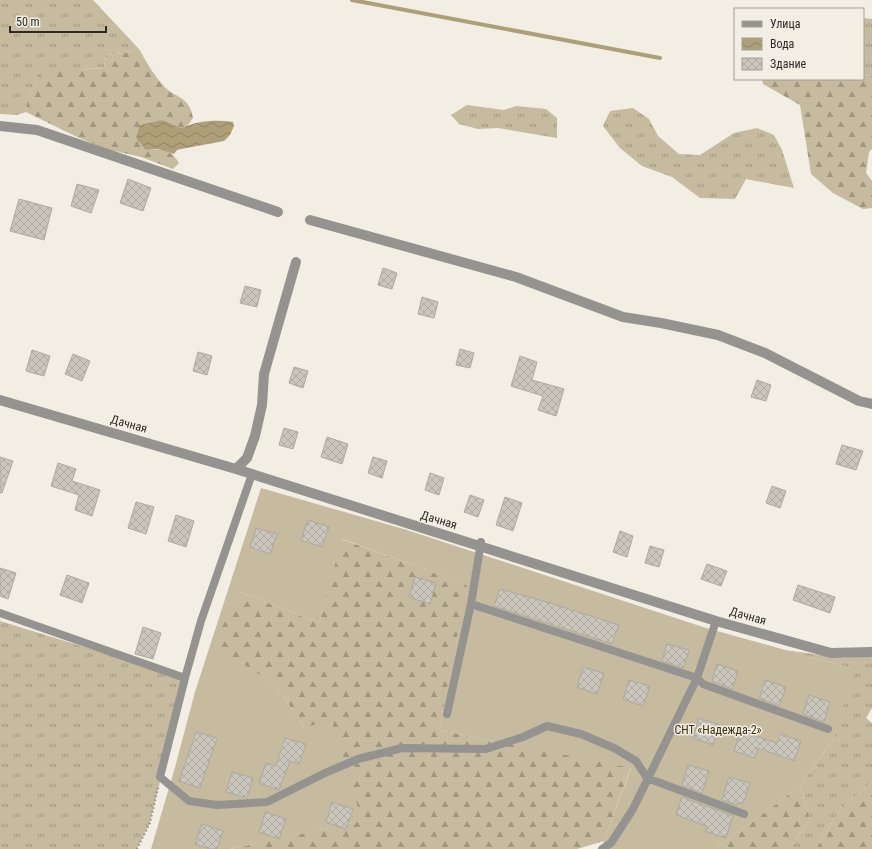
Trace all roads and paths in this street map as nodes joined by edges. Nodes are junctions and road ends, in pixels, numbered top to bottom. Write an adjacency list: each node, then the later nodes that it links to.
1 (0, 126): 2 (street)
2 (278, 212)
3 (310, 220): 6 (street)
4 (296, 262): 7 (street)
5 (0, 400): 7 (street, Дачная)
6 (872, 404)
7 (236, 470): 12 (street, Дачная)
8 (252, 474): 9 (street); 14 (lane)
9 (481, 542): 10 (lane); 12 (street)
10 (471, 604): 15 (lane); 16 (lane)
11 (0, 613): 14 (lane)
12 (716, 621): 13 (street); 15 (lane)
13 (872, 652)
14 (185, 678): 18 (lane)
15 (697, 678): 17 (lane); 19 (lane)
16 (447, 714)
17 (828, 729)
18 (160, 777): 19 (lane); 22 (path)
19 (647, 778): 20 (lane); 21 (lane)
20 (744, 814)
21 (610, 846): 23 (lane)
22 (137, 849)
23 (602, 849)

